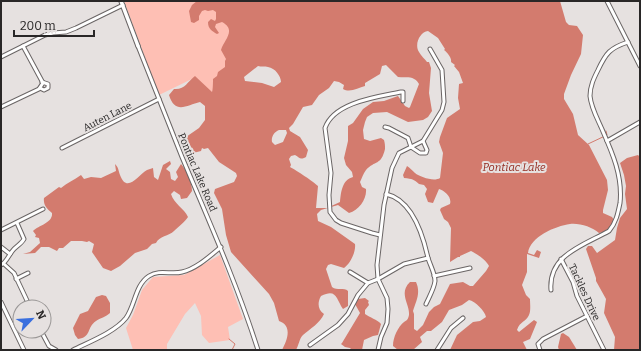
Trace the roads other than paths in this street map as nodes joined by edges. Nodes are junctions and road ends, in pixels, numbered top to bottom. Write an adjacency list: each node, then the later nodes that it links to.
1 (607, 1): 3 (street)
2 (122, 3): 4 (street); 5 (street, Pontiac Lake Road)
3 (628, 42): 8 (street); 17 (street)
4 (23, 46): 7 (street); 9 (street)
5 (138, 46): 11 (street, Pontiac Lake Road)
6 (430, 49): 16 (street)
7 (1, 58)
8 (640, 66)
9 (42, 82): 10 (street); 10 (street)
10 (40, 88): 13 (street)
11 (159, 100): 19 (street, Auten Lane); 26 (street, Pontiac Lake Road)
12 (403, 101): 24 (street)
13 (1, 107)
14 (640, 122): 17 (street)
15 (385, 127): 18 (street)
16 (423, 141): 18 (street); 18 (street)
17 (607, 141): 29 (street, Tackles Drive)
18 (411, 147): 20 (street)
19 (62, 148)
20 (386, 194): 24 (street); 28 (street)
21 (43, 209): 22 (street)
22 (17, 223): 23 (street); 27 (street)
23 (1, 230)
24 (380, 234): 36 (street)
25 (1, 247): 27 (street)
26 (220, 247): 48 (street); 49 (street, Pontiac Lake Road)
27 (10, 254): 30 (street)
28 (428, 258): 34 (street); 36 (street)
29 (561, 259): 38 (street); 42 (street, Tackles Drive)
30 (2, 265): 35 (street)
31 (470, 268): 34 (street)
32 (350, 272): 37 (street)
33 (28, 273): 35 (street)
34 (434, 276): 41 (street)
35 (16, 279): 39 (street)
36 (378, 280): 37 (street); 50 (street)
37 (368, 283): 45 (street)
38 (551, 290)
39 (26, 299)
40 (1, 302): 46 (street)
41 (426, 304)
42 (587, 316): 52 (street); 53 (street, Tackles Drive)
43 (463, 318): 51 (street)
44 (45, 339): 47 (street)
45 (310, 345)
46 (24, 350)
47 (56, 350)
48 (73, 350)
49 (258, 350)
50 (378, 350)
51 (437, 350)
52 (540, 350)
53 (604, 350)

